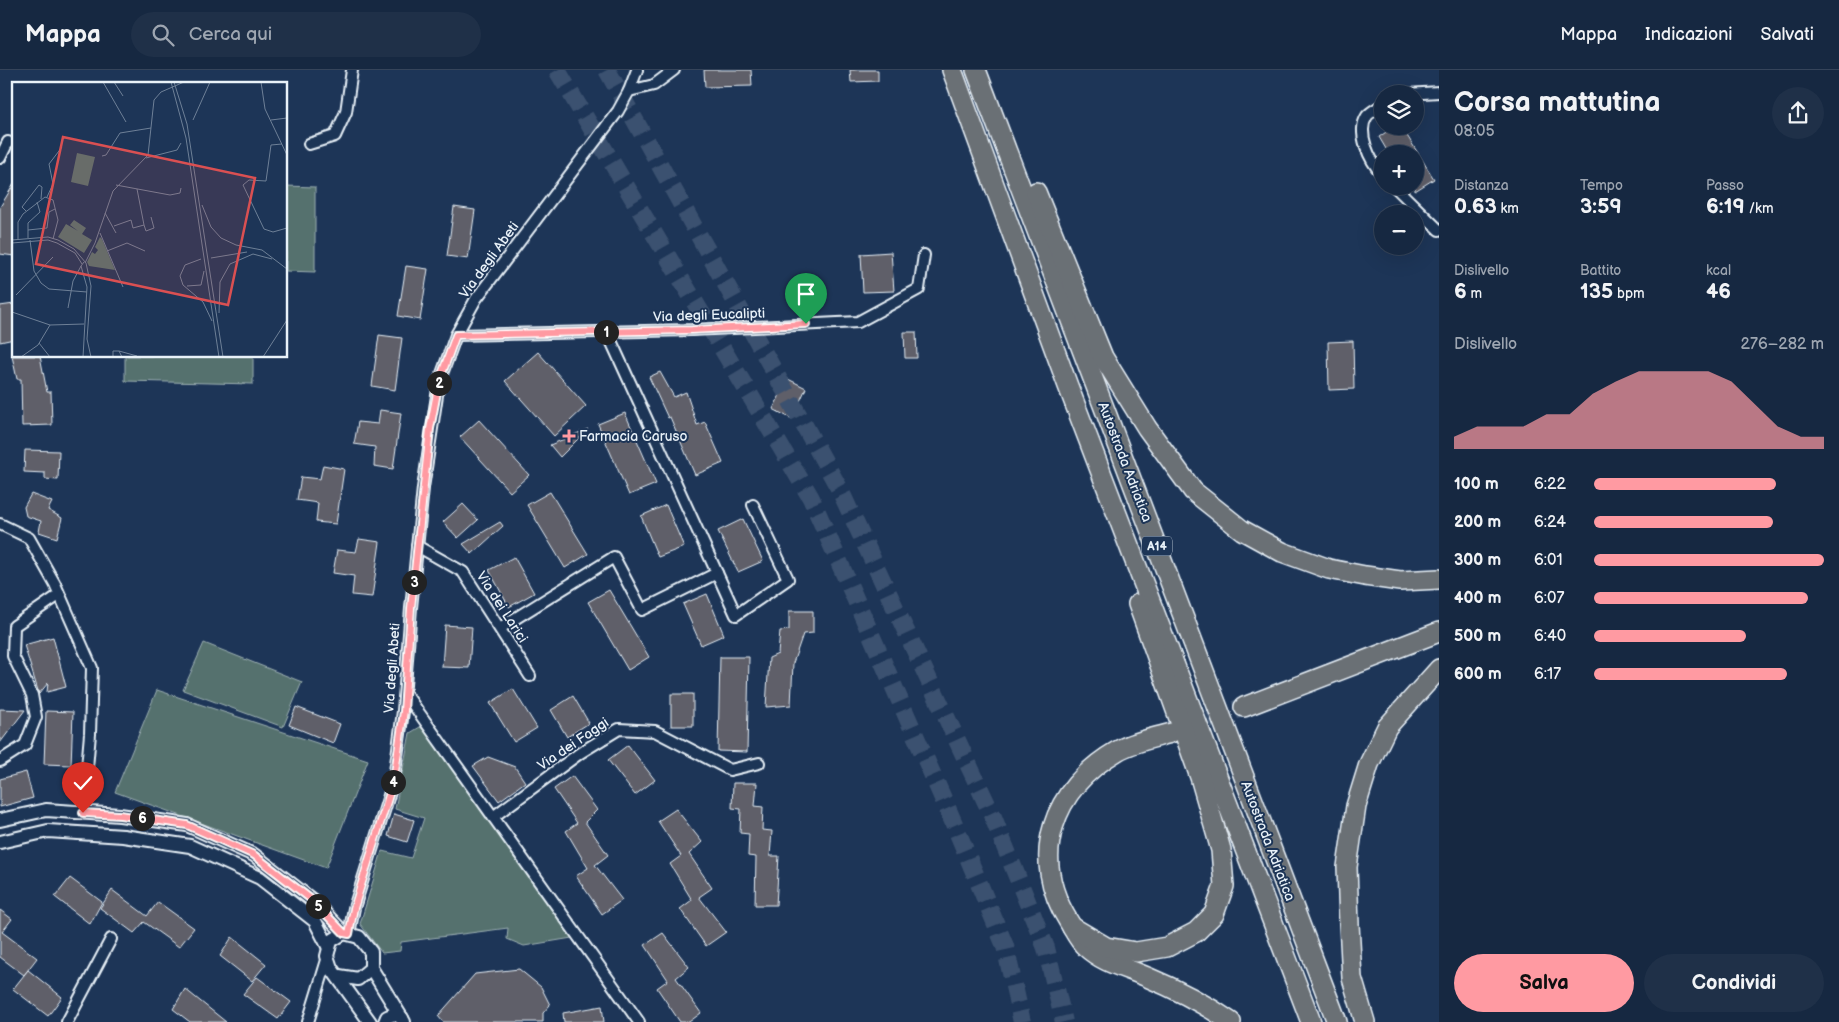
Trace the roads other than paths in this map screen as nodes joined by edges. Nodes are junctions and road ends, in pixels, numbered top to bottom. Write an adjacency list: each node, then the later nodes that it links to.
1 (352, 70): 12 (street)
2 (637, 70): 7 (street, Via degli Abeti)
3 (674, 70): 7 (street)
4 (952, 70): 20 (highway, Autostrada Adriatica / A14)
5 (976, 70): 60 (highway, Autostrada Adriatica / A14)
6 (985, 70): 25 (highway)
7 (629, 91): 19 (street, Via degli Abeti)
8 (1439, 92): 9 (street)
9 (1424, 93)
10 (1374, 110): 14 (street)
11 (8, 142): 13 (street)
12 (309, 144)
13 (0, 158)
14 (1374, 159)
15 (1403, 195): 16 (street)
16 (1439, 230)
17 (924, 255): 18 (street, Via degli Eucalipti)
18 (607, 332): 19 (street, Via degli Eucalipti); 24 (street)
19 (456, 335): 23 (street, Via degli Abeti)
20 (1068, 386): 46 (highway); 59 (highway, Autostrada Adriatica / A14)
21 (753, 504): 24 (street)
22 (0, 524): 26 (street)
23 (417, 546): 27 (street, Via dei Larici); 31 (street, Via degli Abeti)
24 (716, 573): 27 (street)
25 (1439, 579)
26 (59, 595): 34 (street); 36 (street)
27 (500, 628): 30 (street, Via dei Larici)
28 (1439, 632): 32 (highway)
29 (1439, 669): 61 (highway)
30 (530, 676)
31 (405, 693): 38 (street); 47 (street, Via degli Abeti)
32 (1244, 707)
33 (1171, 733): 46 (highway)
34 (0, 761)
35 (759, 763): 38 (street, Via dei Faggi)
36 (83, 813): 37 (street); 39 (street)
37 (20, 816): 40 (street); 41 (street)
38 (493, 817): 57 (street)
39 (138, 818): 42 (street); 44 (street)
40 (0, 820)
41 (23, 837): 42 (street); 43 (street)
42 (134, 838): 45 (street)
43 (0, 842)
44 (271, 868): 45 (street); 47 (street)
45 (260, 878): 49 (street)
46 (1072, 927): 58 (highway)
47 (347, 933): 49 (street); 50 (street)
48 (111, 939): 53 (street)
49 (328, 954): 51 (street); 54 (street)
50 (371, 968): 51 (street); 52 (street)
51 (339, 976): 55 (street)
52 (403, 1020): 56 (street)
53 (67, 1022)
54 (308, 1022)
55 (370, 1022)
56 (385, 1022)
57 (639, 1022)
58 (1231, 1022)
59 (1311, 1022)
60 (1337, 1022)
61 (1365, 1022)

